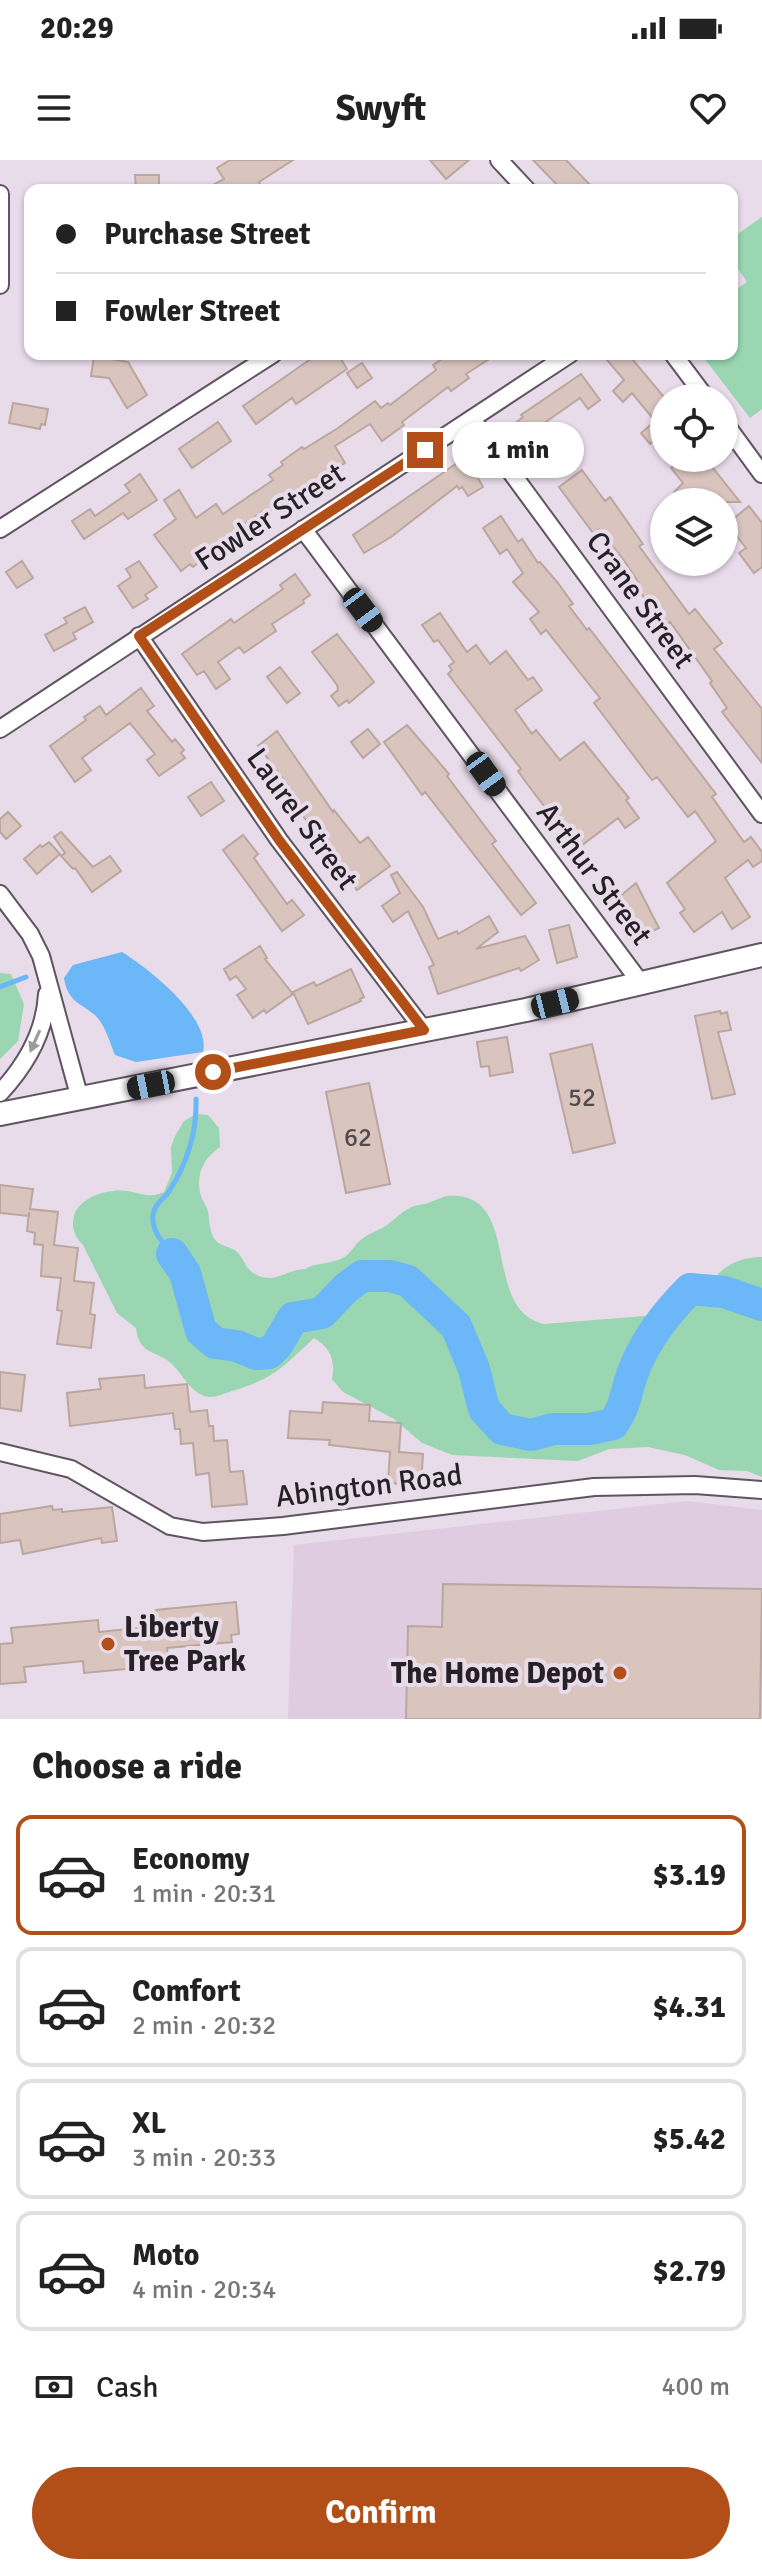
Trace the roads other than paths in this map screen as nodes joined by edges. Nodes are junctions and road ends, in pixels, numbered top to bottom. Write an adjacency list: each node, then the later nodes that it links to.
1 (499, 160): 2 (street)
2 (517, 184)
3 (0, 194): 4 (street)
4 (0, 285)
5 (264, 360): 12 (street)
6 (561, 360): 9 (street, Fowler Street)
7 (678, 360): 8 (street)
8 (696, 384)
9 (472, 419): 13 (street, Fowler Street); 16 (street, Crane Street)
10 (738, 441): 11 (street)
11 (762, 474)
12 (0, 529)
13 (303, 529): 14 (street, Fowler Street); 20 (street, Arthur Street)
14 (139, 636): 15 (street, Fowler Street); 21 (street, Laurel Street)
15 (0, 729)
16 (762, 814)
17 (0, 894): 19 (street)
18 (762, 955): 20 (street)
19 (48, 980): 22 (street, one-way to 22); 23 (street)
20 (640, 982): 21 (street)
21 (424, 1030): 23 (street)
22 (0, 1093)
23 (80, 1099): 24 (street)
24 (0, 1114)
25 (0, 1452): 26 (street, Abington Road)
26 (762, 1490)

